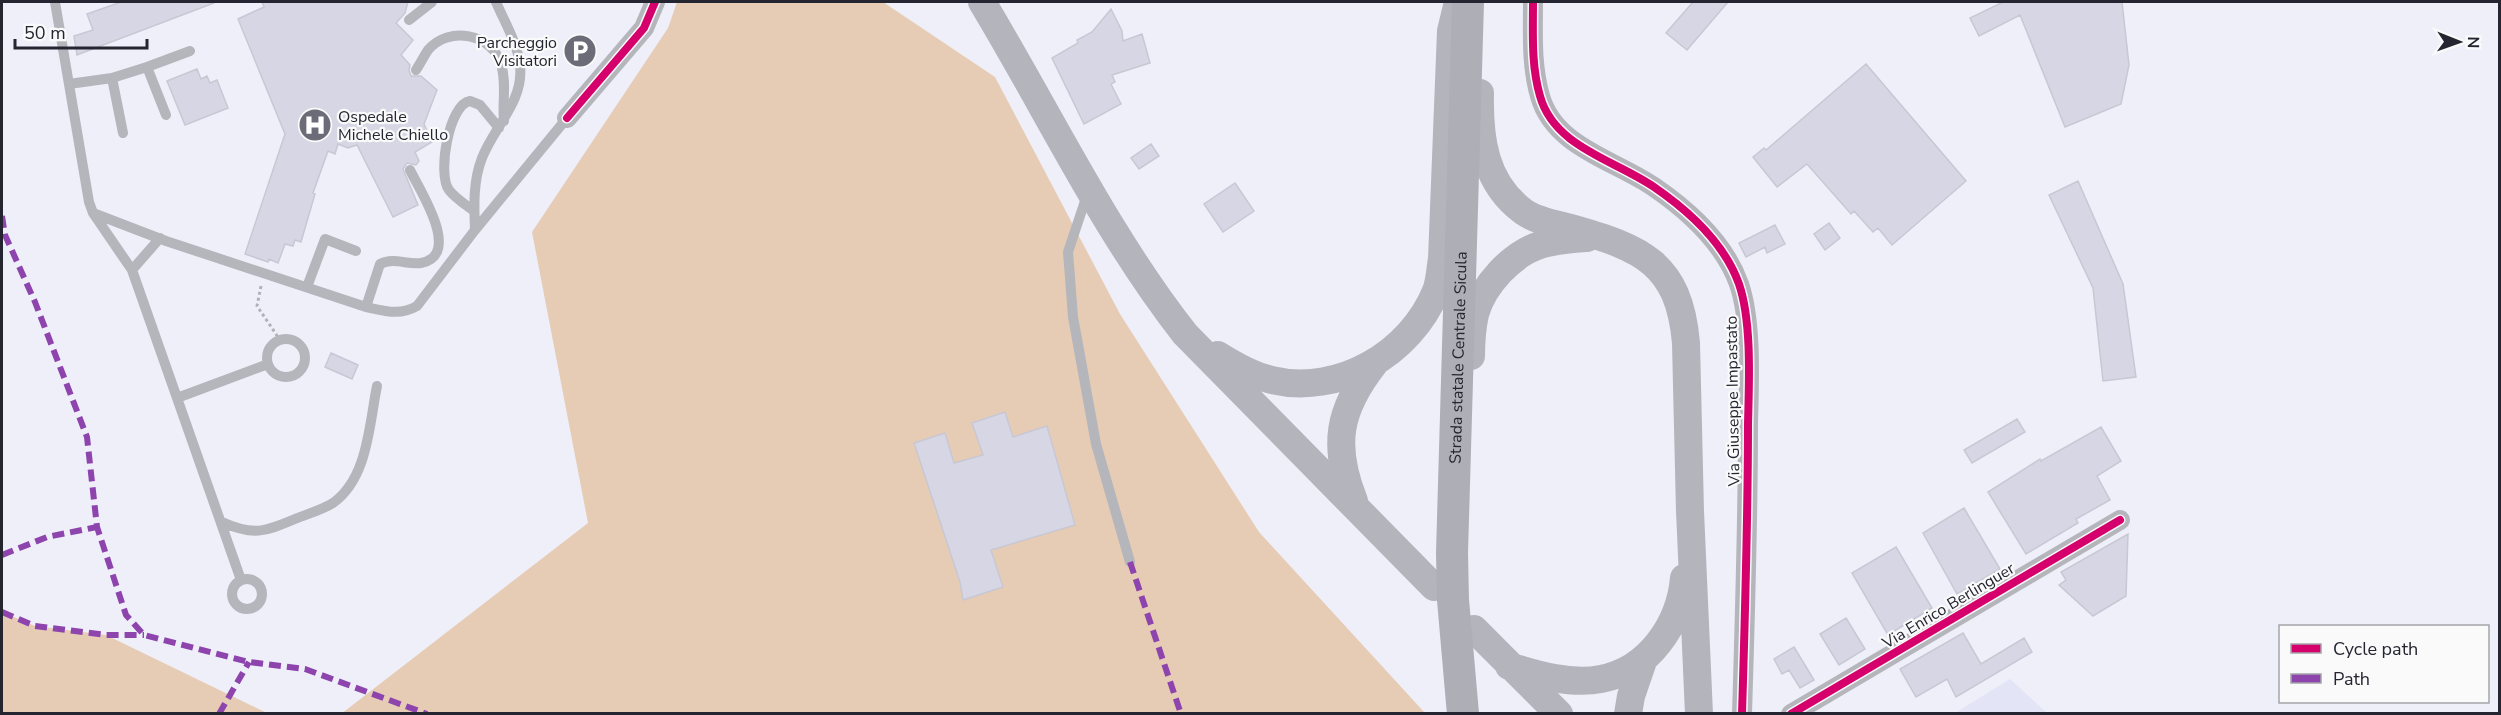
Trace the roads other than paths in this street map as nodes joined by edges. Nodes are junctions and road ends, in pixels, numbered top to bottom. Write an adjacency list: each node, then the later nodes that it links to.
1 (55, 2): 15 (lane)
2 (432, 2): 10 (lane)
3 (496, 2): 18 (lane)
4 (655, 2): 17 (street)
5 (982, 2): 21 (main road)
6 (1458, 2): 33 (main road)
7 (1468, 2): 46 (main road, Strada statale Centrale Sicula)
8 (1483, 2): 25 (main road)
9 (1533, 2): 51 (street, Via Giuseppe Impastato)
10 (409, 20)
11 (190, 51): 12 (lane)
12 (147, 67): 14 (lane); 16 (lane)
13 (416, 70): 18 (lane)
14 (112, 78): 15 (lane); 19 (lane)
15 (69, 84): 23 (lane)
16 (166, 115)
17 (567, 118): 24 (lane)
18 (502, 125): 22 (lane); 22 (lane)
19 (123, 133)
20 (410, 170): 30 (lane)
21 (1089, 189): 31 (main road); 40 (lane)
22 (474, 211): 24 (lane)
23 (93, 213): 26 (lane); 28 (lane)
24 (475, 230): 30 (lane)
25 (1601, 237): 37 (main road); 47 (main road)
26 (160, 238): 28 (lane); 29 (lane)
27 (356, 251): 29 (lane)
28 (132, 270): 35 (lane)
29 (307, 287): 30 (lane)
30 (366, 307)
31 (1185, 334): 33 (main road); 36 (main road)
32 (268, 364): 32 (lane); 35 (lane)
33 (1374, 364): 36 (main road)
34 (377, 386): 39 (lane)
35 (177, 398): 39 (lane)
36 (1356, 505): 42 (main road)
37 (1690, 511): 44 (main road); 50 (main road)
38 (2120, 520): 52 (street, Via Enrico Berlinguer)
39 (222, 522): 41 (lane)
40 (1130, 562)
41 (241, 580)
42 (1434, 587)
43 (1474, 629): 45 (main road)
44 (1643, 661): 45 (main road); 49 (main road)
45 (1509, 666): 48 (main road)
46 (1463, 714)
47 (1472, 714)
48 (1559, 714)
49 (1628, 714)
50 (1698, 714)
51 (1742, 714)
52 (1791, 714)

